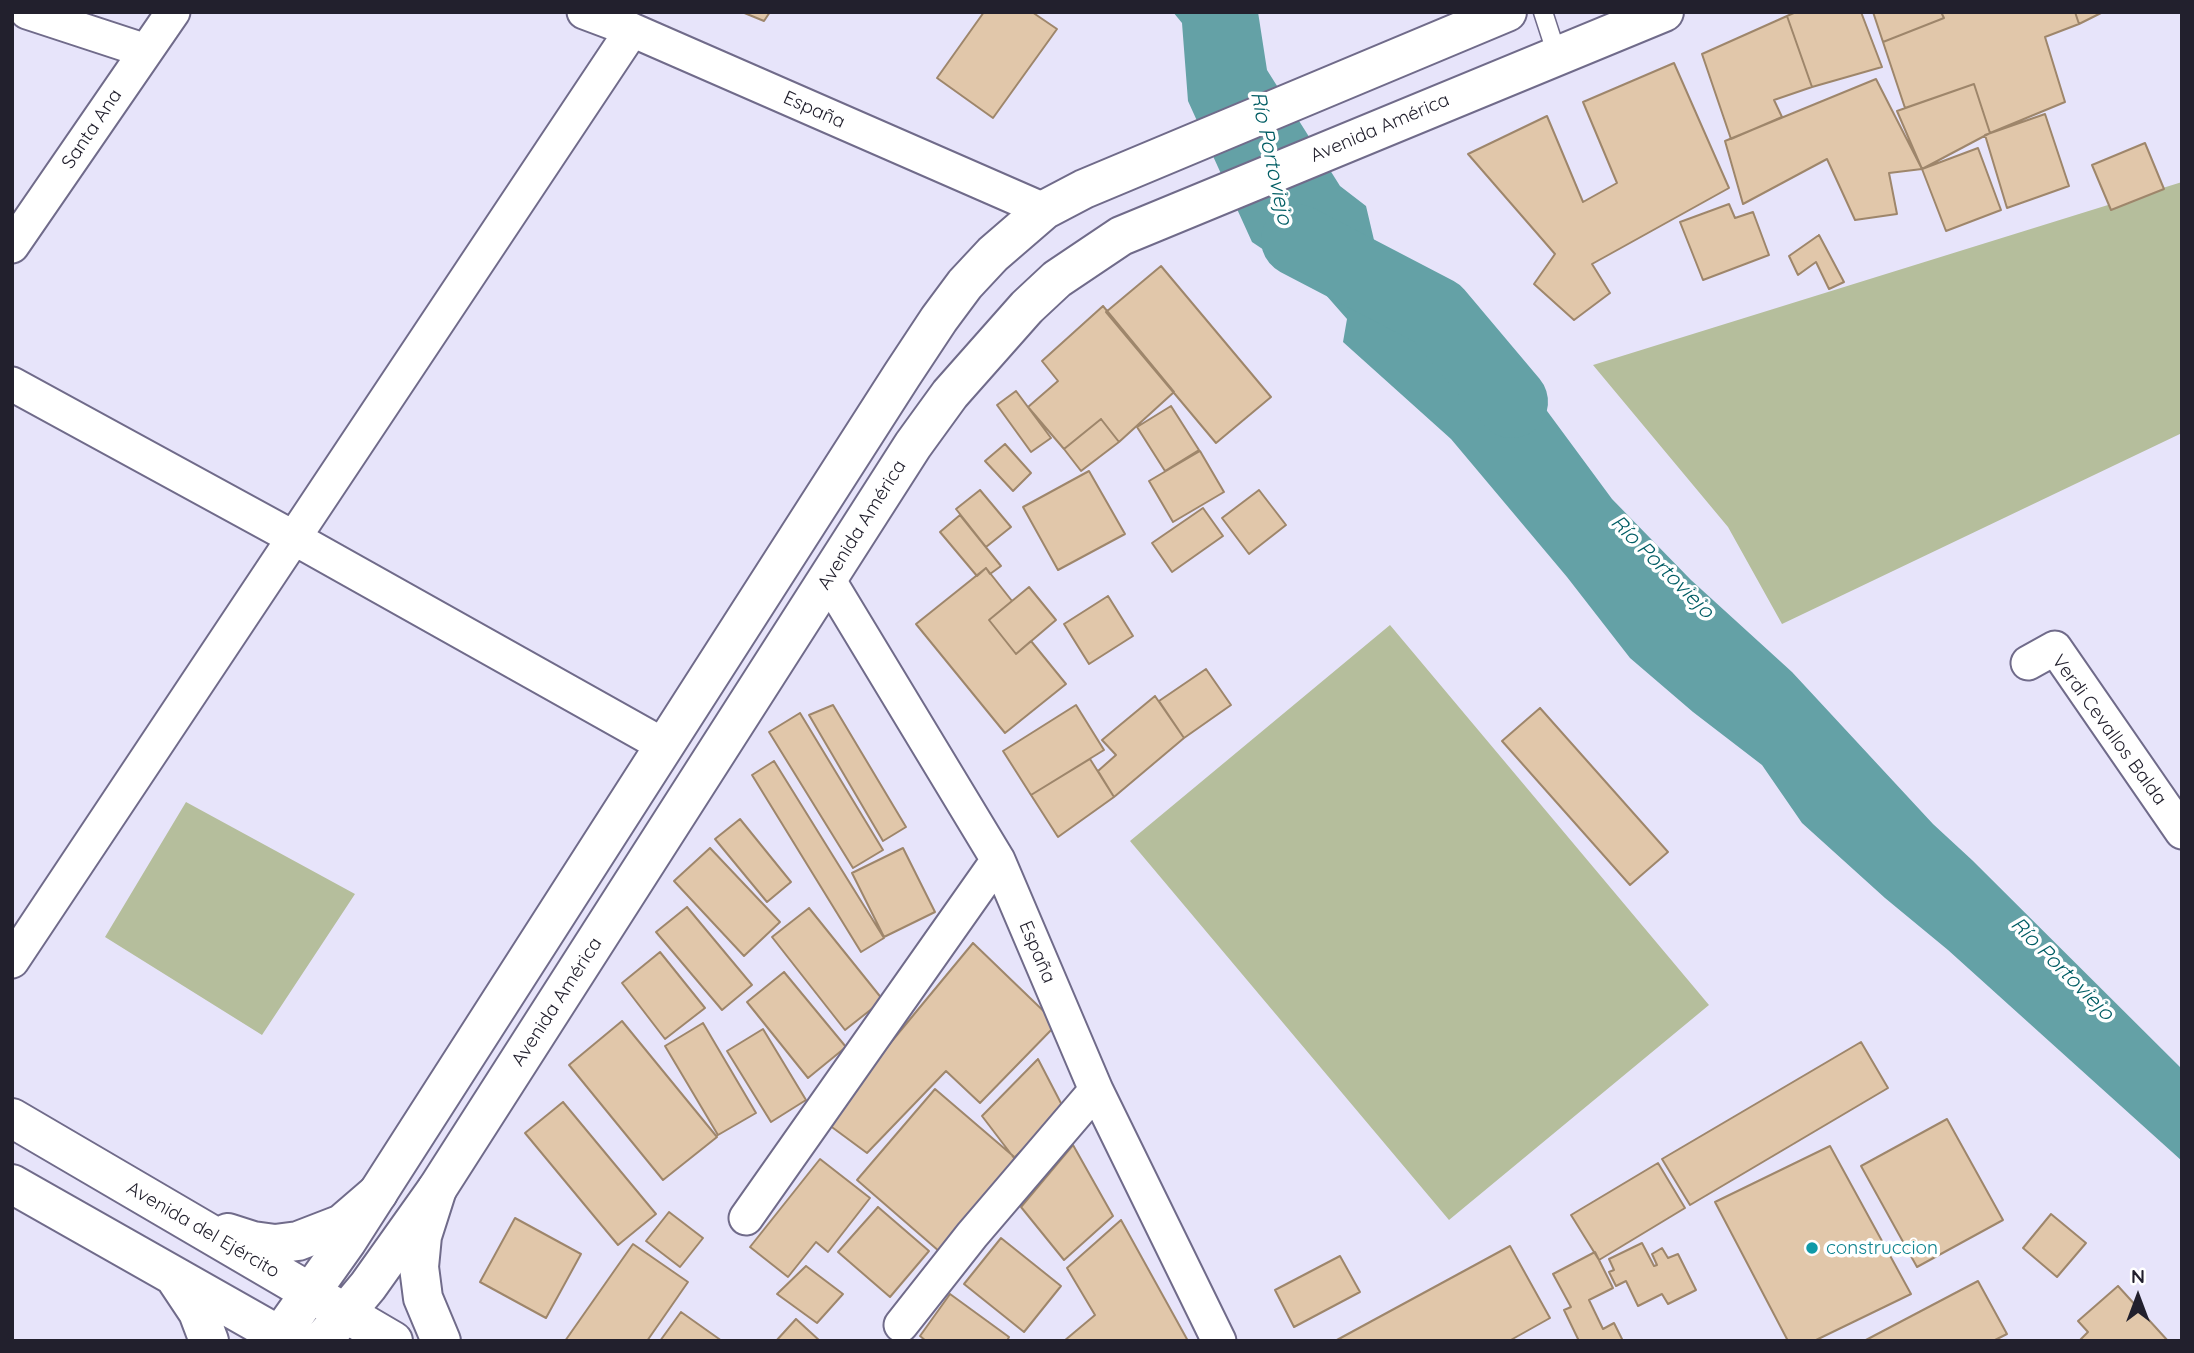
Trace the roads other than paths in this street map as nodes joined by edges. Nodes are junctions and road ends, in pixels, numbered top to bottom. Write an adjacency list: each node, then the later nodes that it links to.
1 (27, 12): 8 (street)
2 (173, 12): 8 (street, Santa Ana)
3 (584, 12): 7 (street, España)
4 (1507, 12): 10 (street)
5 (1543, 12): 9 (lane)
6 (1664, 12): 9 (street, Avenida América)
7 (632, 30): 10 (street, España); 13 (street)
8 (146, 51): 11 (street, Santa Ana)
9 (1557, 55): 14 (street, Avenida América)
10 (1044, 211): 16 (street)
11 (12, 246)
12 (12, 384): 13 (street)
13 (294, 538): 16 (street); 19 (street)
14 (828, 579): 18 (street, España); 23 (street, Avenida América)
15 (2028, 663): 17 (street, Verdi Cevallos Balda)
16 (663, 745): 24 (street)
17 (2182, 832)
18 (998, 860): 20 (street, España); 26 (street)
19 (12, 961)
20 (1096, 1090): 29 (street); 35 (street, España)
21 (12, 1118): 25 (street, Avenida del Ejército)
22 (12, 1184): 27 (street)
23 (437, 1189): 30 (street, Avenida América); 34 (street)
24 (378, 1193): 25 (street); 28 (street)
25 (179, 1216): 28 (street, Avenida del Ejército)
26 (746, 1218)
27 (172, 1275): 31 (street); 32 (street)
28 (311, 1294): 30 (street, Avenida del Ejército); 31 (street)
29 (901, 1325)
30 (334, 1327): 33 (street, Avenida del Ejército)
31 (282, 1339)
32 (209, 1341)
33 (393, 1341)
34 (441, 1341)
35 (1219, 1341)

